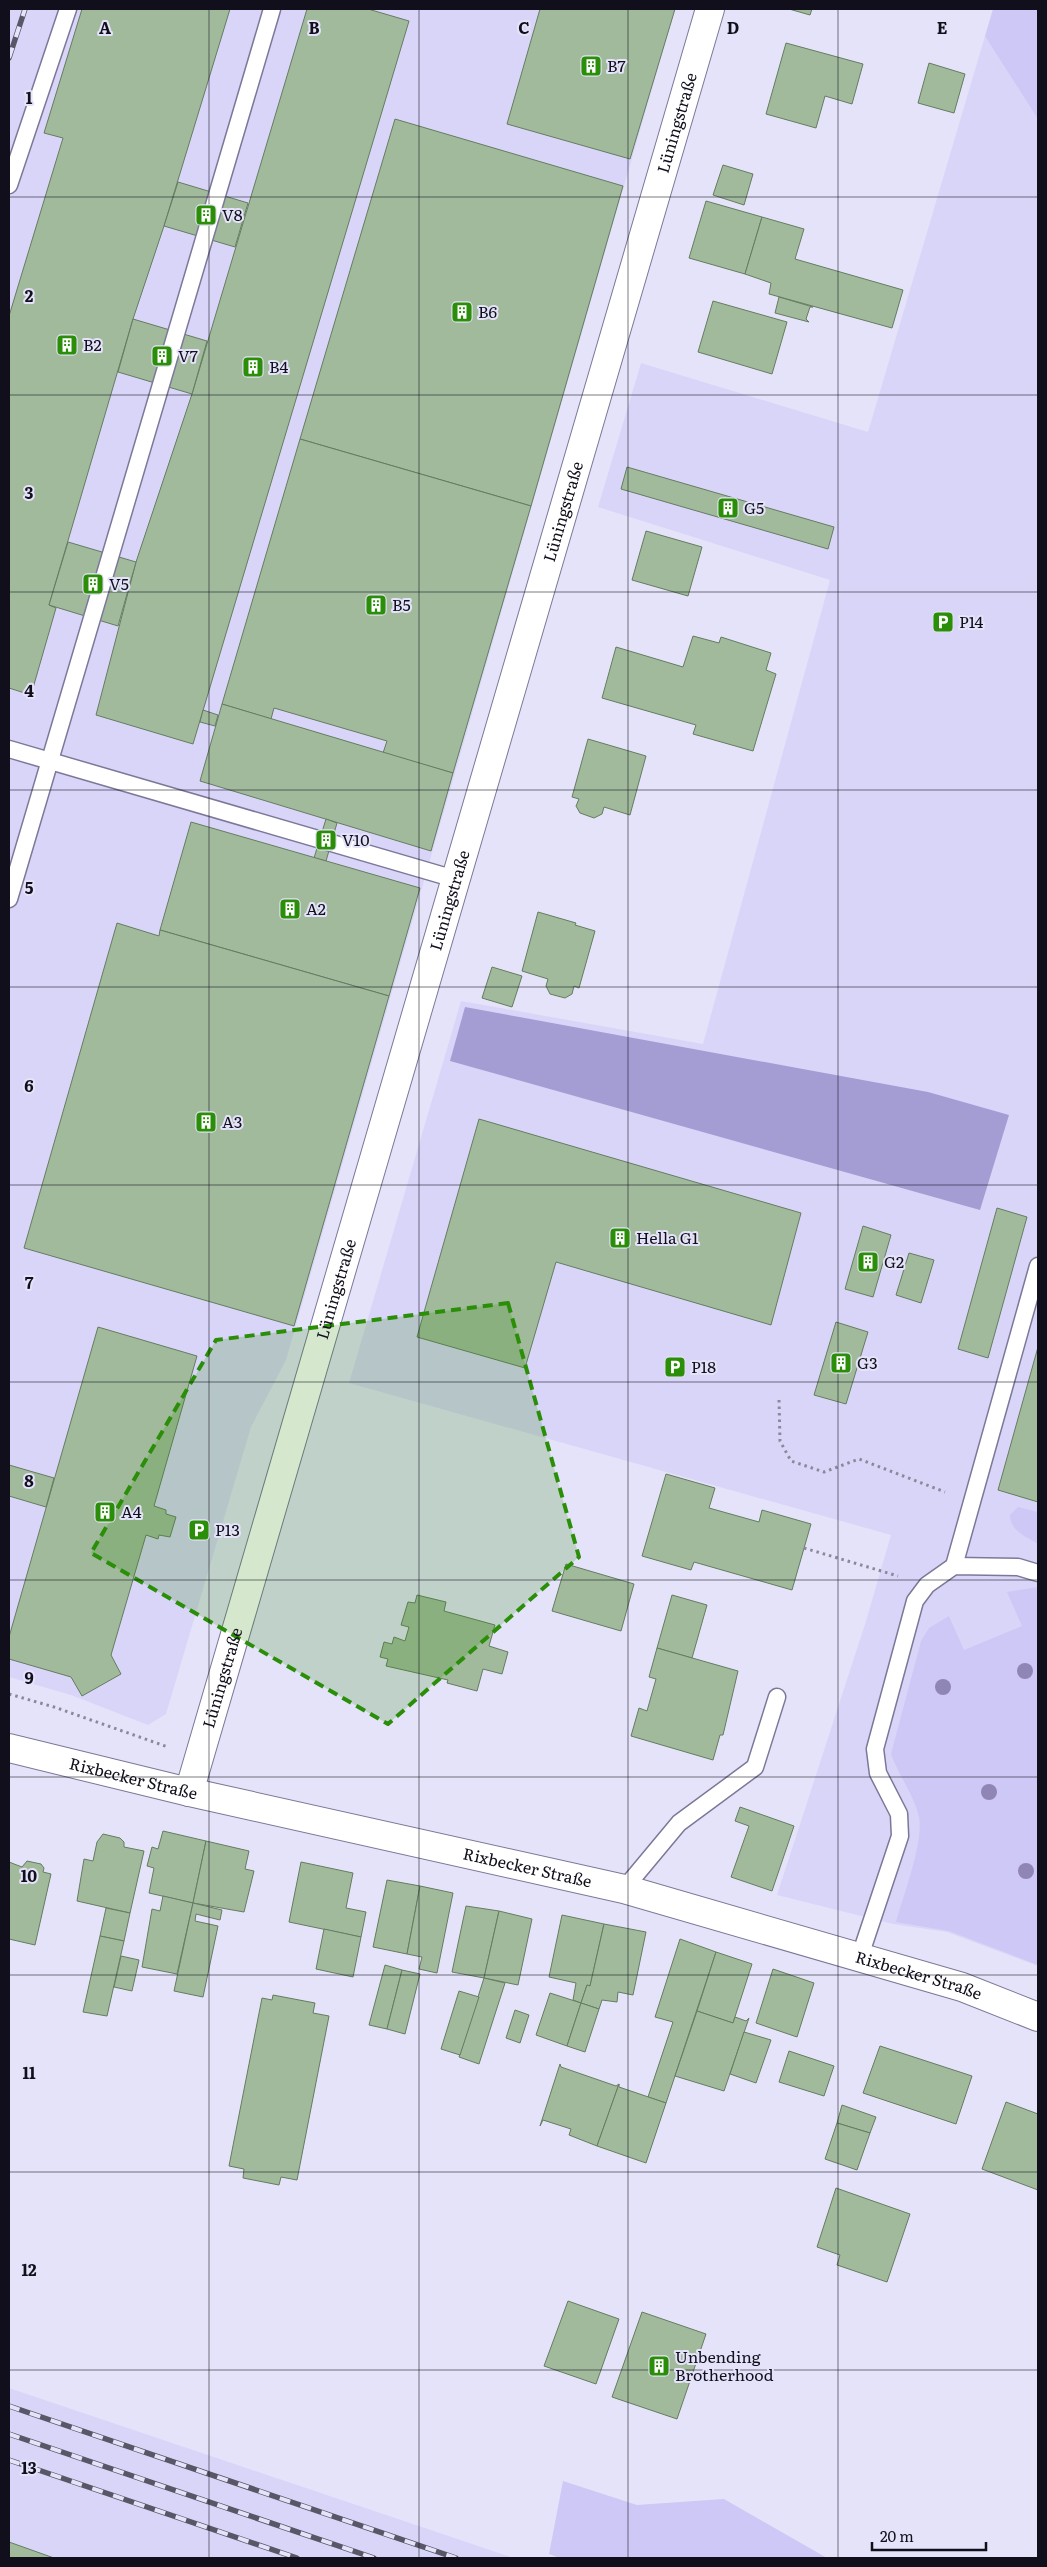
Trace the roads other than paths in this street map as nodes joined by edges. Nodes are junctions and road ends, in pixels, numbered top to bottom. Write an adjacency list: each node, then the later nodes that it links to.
1 (68, 9): 4 (lane)
2 (272, 9): 6 (lane)
3 (710, 9): 7 (street, Lüningstraße)
4 (9, 185)
5 (9, 749): 6 (lane)
6 (49, 761): 7 (lane); 8 (lane)
7 (456, 879): 14 (street, Lüningstraße)
8 (9, 898)
9 (1038, 1266): 10 (lane)
10 (954, 1566): 11 (lane); 16 (lane)
11 (1038, 1573)
12 (777, 1697): 15 (lane)
13 (9, 1748): 14 (street, Rixbecker Straße)
14 (189, 1792): 15 (street, Rixbecker Straße)
15 (624, 1889): 16 (street, Rixbecker Straße)
16 (860, 1956): 17 (street, Rixbecker Straße)
17 (1038, 2017)

